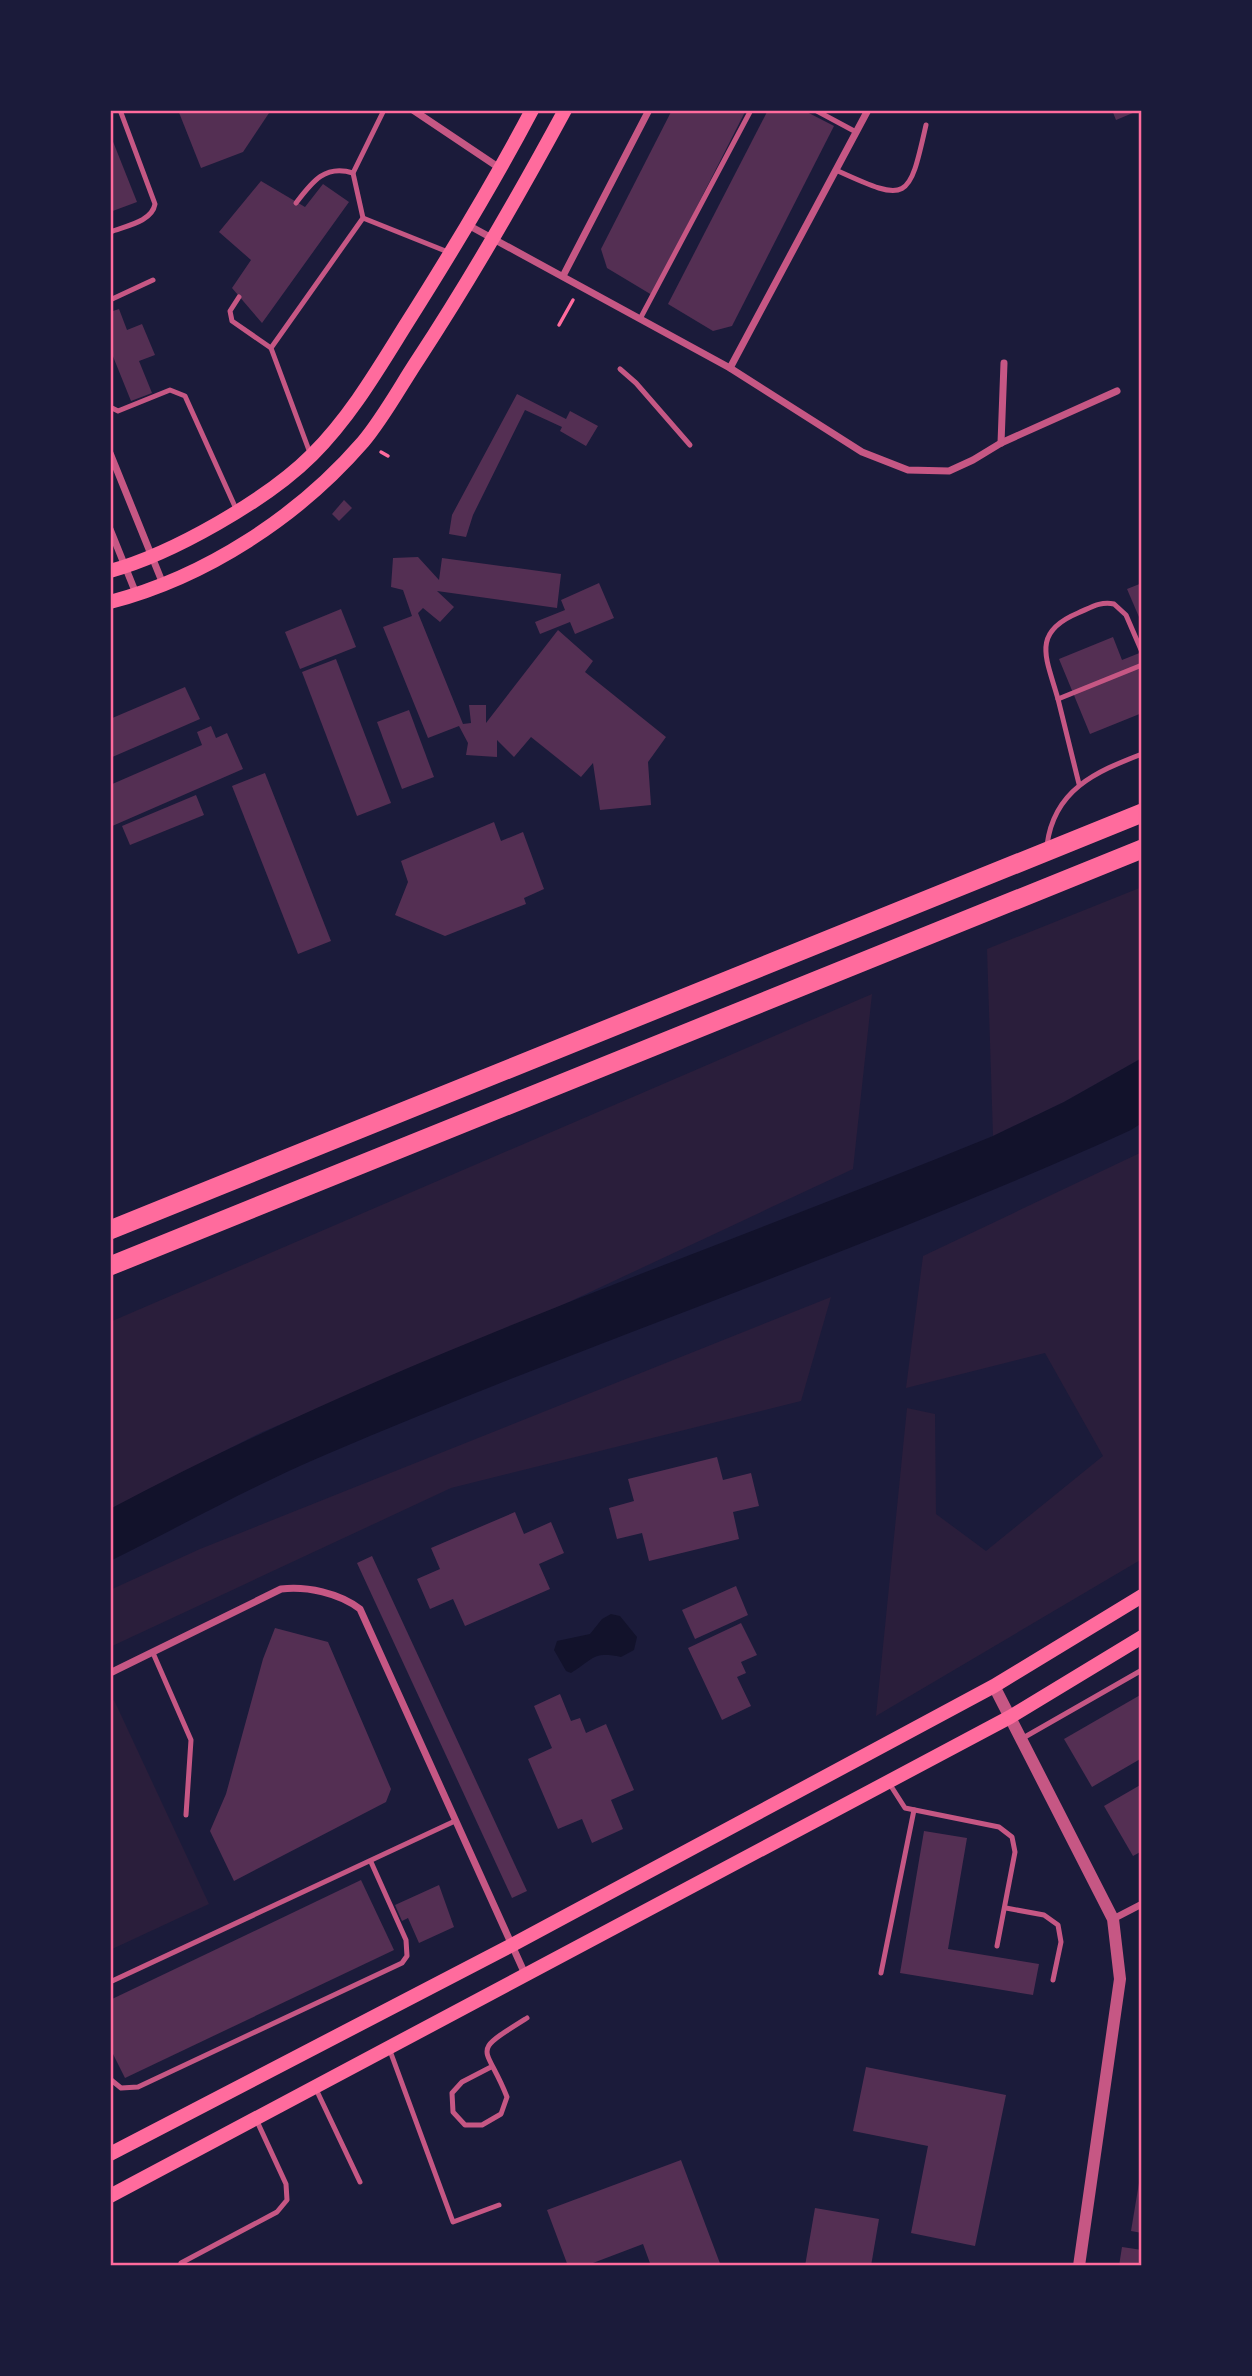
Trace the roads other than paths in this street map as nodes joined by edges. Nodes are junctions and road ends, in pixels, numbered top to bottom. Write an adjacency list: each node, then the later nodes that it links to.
1 (120, 110): 20 (lane)
2 (384, 110): 16 (lane)
3 (414, 110): 11 (street)
4 (430, 110): 11 (street)
5 (533, 110): 14 (main road)
6 (565, 110): 21 (main road)
7 (649, 110): 23 (street)
8 (751, 110): 27 (lane)
9 (815, 110): 13 (lane)
10 (869, 110): 13 (street)
11 (426, 119): 14 (street)
12 (926, 125): 15 (lane)
13 (856, 132): 15 (street)
14 (501, 169): 19 (main road)
15 (838, 171): 30 (street)
16 (353, 173): 17 (lane); 18 (lane)
17 (296, 202)
18 (363, 218): 22 (lane); 28 (lane)
19 (468, 225): 21 (street); 22 (main road)
20 (110, 232)
21 (495, 239): 23 (street); 43 (main road)
22 (451, 254): 37 (main road)
23 (563, 276): 27 (street)
24 (153, 280): 26 (lane)
25 (239, 296): 28 (lane)
26 (110, 300)
27 (640, 318): 30 (street)
28 (271, 348): 37 (lane)
29 (1004, 363): 34 (street)
30 (730, 368): 34 (street)
31 (620, 369): 35 (lane)
32 (1117, 391): 34 (street)
33 (110, 407): 38 (lane)
34 (1000, 443)
35 (690, 445)
36 (110, 453): 40 (street)
37 (311, 456): 38 (main road)
38 (237, 511): 40 (main road)
39 (110, 528): 41 (street)
40 (151, 555): 41 (main road); 43 (street)
41 (125, 567): 42 (main road); 44 (street)
42 (110, 570)
43 (163, 585): 44 (main road)
44 (137, 596): 45 (main road)
45 (110, 603)
46 (1142, 652): 48 (lane)
47 (1142, 664): 48 (lane)
48 (1058, 699): 50 (lane)
49 (1142, 754): 50 (lane)
50 (1080, 784): 53 (lane)
51 (1142, 813): 53 (highway)
52 (1142, 849): 55 (highway)
53 (1046, 852): 54 (highway)
54 (110, 1230)
55 (110, 1266)
56 (1142, 1597): 61 (main road)
57 (1142, 1637): 62 (main road)
58 (153, 1653): 60 (street); 66 (lane); 67 (street)
59 (1142, 1670): 63 (lane)
60 (110, 1673)
61 (994, 1686): 62 (street); 72 (main road)
62 (1010, 1717): 63 (street); 64 (main road)
63 (1022, 1739): 71 (street)
64 (888, 1783): 65 (lane); 75 (main road)
65 (914, 1810): 70 (lane); 74 (lane)
66 (186, 1815)
67 (455, 1821): 68 (lane); 72 (street)
68 (370, 1862): 77 (lane); 81 (lane)
69 (1142, 1904): 71 (street)
70 (1006, 1908): 73 (lane); 76 (lane)
71 (1113, 1919): 89 (street)
72 (512, 1945): 75 (street); 84 (main road)
73 (996, 1946)
74 (881, 1973)
75 (525, 1974): 79 (main road)
76 (1053, 1980)
77 (110, 1982)
78 (527, 2018): 80 (lane)
79 (389, 2048): 82 (main road); 87 (lane)
80 (491, 2067): 80 (lane)
81 (110, 2079)
82 (315, 2087): 83 (main road); 85 (lane)
83 (256, 2119): 86 (main road); 88 (lane)
84 (110, 2154)
85 (360, 2182)
86 (110, 2196)
87 (499, 2204)
88 (181, 2263)
89 (1079, 2266)

